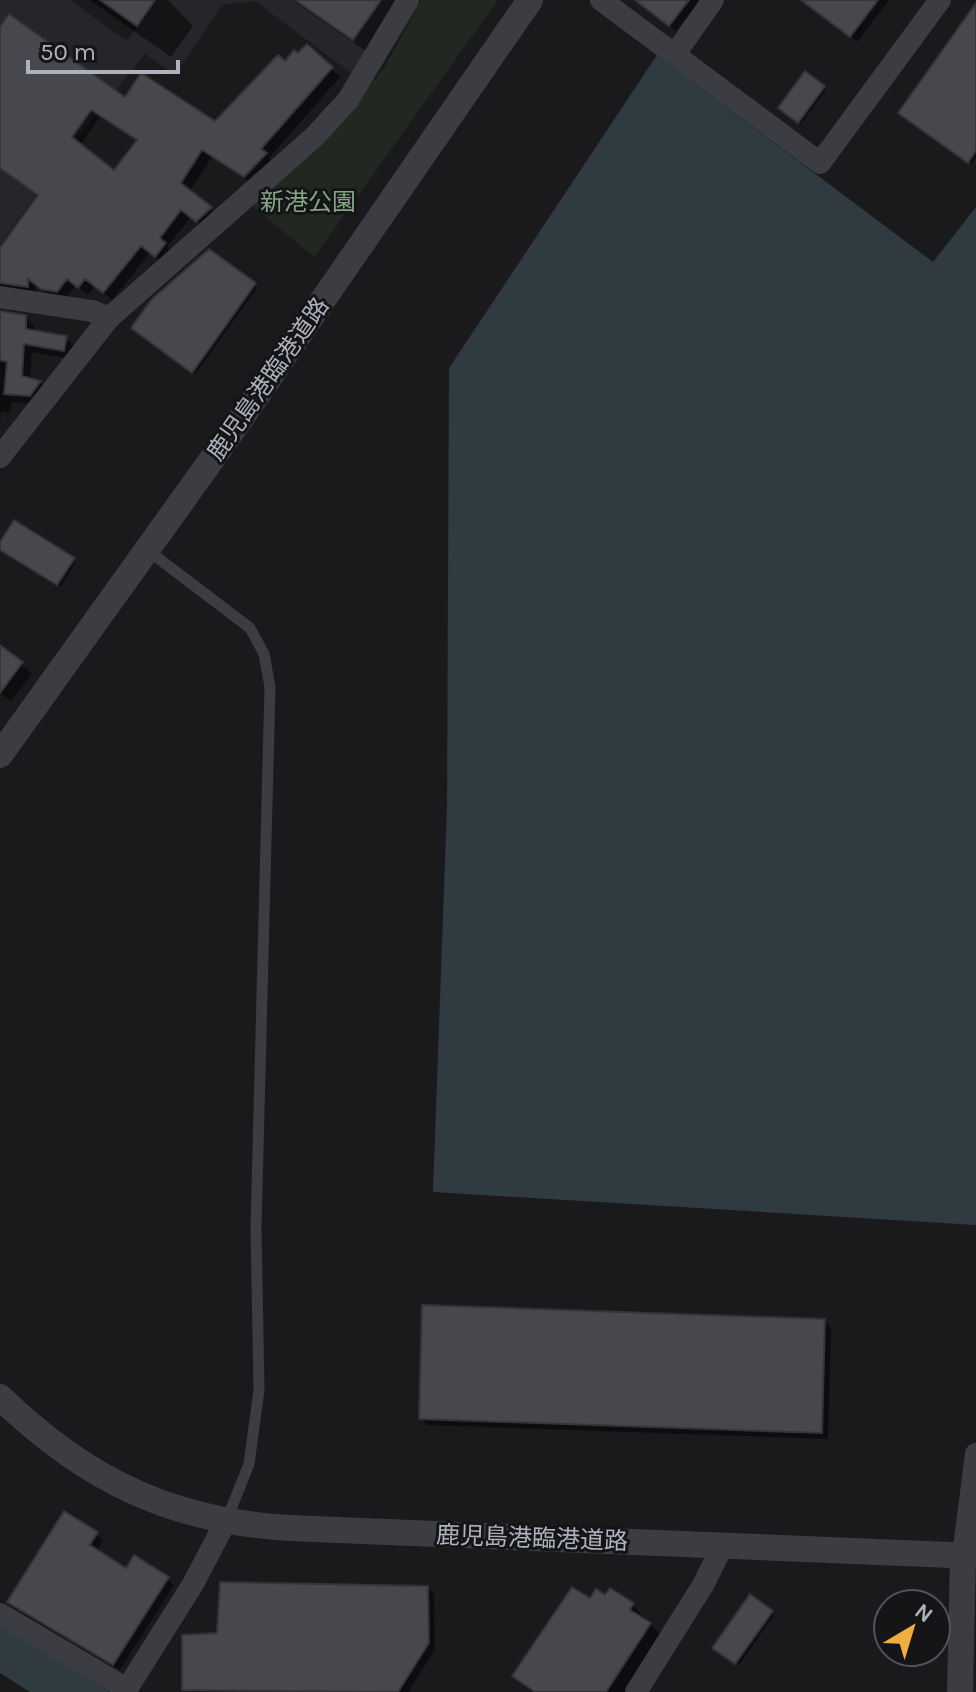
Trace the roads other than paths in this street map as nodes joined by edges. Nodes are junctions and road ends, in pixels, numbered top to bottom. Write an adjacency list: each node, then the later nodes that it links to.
1 (408, 0): 8 (street)
2 (530, 0): 10 (street, 鹿児島港臨港道路)
3 (601, 0): 6 (street)
4 (713, 0): 6 (street)
5 (940, 0): 6 (street)
6 (675, 54)
7 (0, 297): 8 (street)
8 (109, 318): 9 (street)
9 (0, 457)
10 (145, 549): 11 (street, 鹿児島港臨港道路); 14 (lane)
11 (0, 755)
12 (0, 1397): 14 (street, 鹿児島港臨港道路)
13 (976, 1454): 16 (street)
14 (226, 1521): 15 (street, 鹿児島港臨港道路); 18 (street)
15 (722, 1547): 16 (street, 鹿児島港臨港道路); 19 (street)
16 (970, 1555): 20 (street)
17 (0, 1614): 18 (street)
18 (126, 1691)
19 (636, 1692)
20 (960, 1692)

